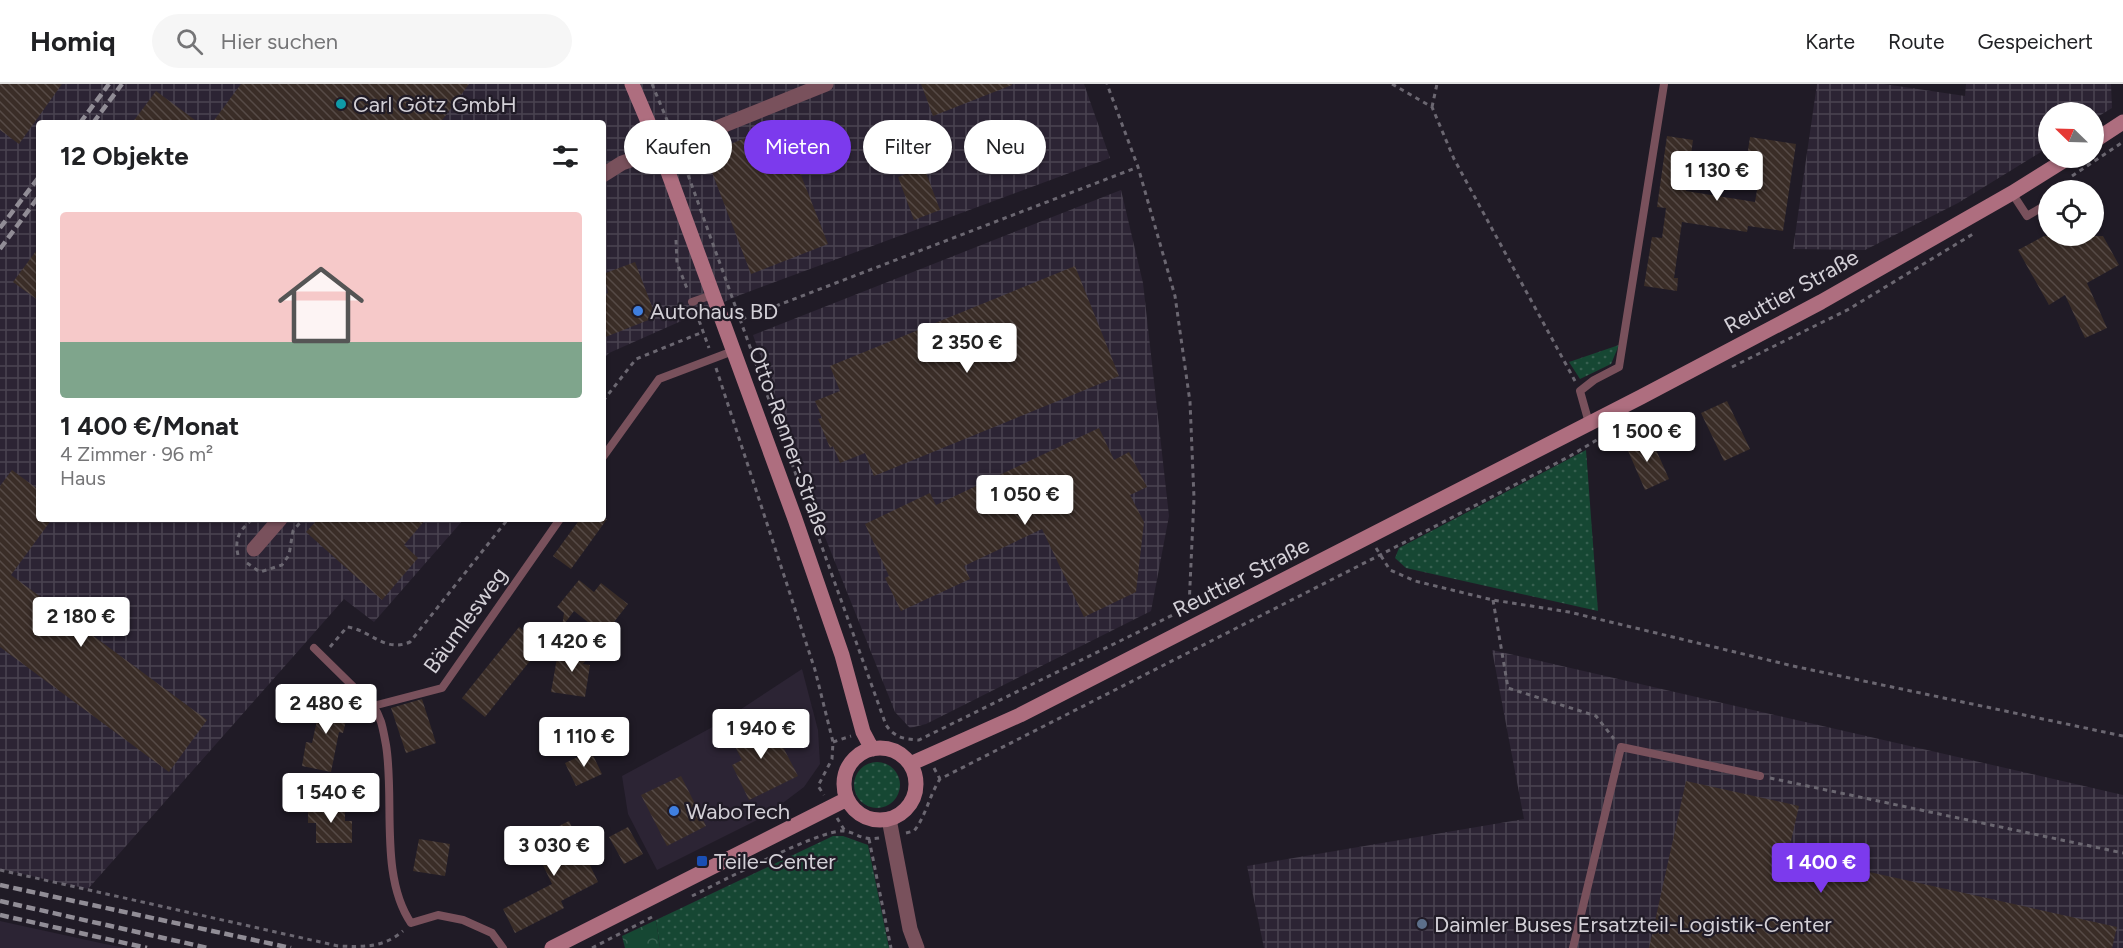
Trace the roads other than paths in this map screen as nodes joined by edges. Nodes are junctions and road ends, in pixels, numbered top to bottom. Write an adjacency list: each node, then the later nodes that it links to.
1 (632, 84): 4 (main road, Otto-Renner-Straße)
2 (826, 84): 5 (street)
3 (1664, 84): 17 (lane)
4 (647, 120)
5 (732, 122)
6 (2123, 122): 7 (main road)
7 (2104, 134)
8 (624, 162): 10 (street)
9 (2052, 168): 12 (main road, Reuttier Straße)
10 (606, 173)
11 (669, 174): 14 (main road, Otto-Renner-Straße)
12 (2012, 193): 13 (lane); 17 (main road, Reuttier Straße)
13 (2038, 210)
14 (712, 294): 15 (lane); 16 (main road, Otto-Renner-Straße)
15 (692, 302)
16 (733, 351): 18 (lane); 24 (main road, Otto-Renner-Straße)
17 (1589, 423): 25 (main road, Reuttier Straße)
18 (606, 453)
19 (277, 522): 21 (street)
20 (558, 522): 23 (lane, Bäumlesweg)
21 (254, 549)
22 (314, 648): 23 (lane)
23 (373, 706): 29 (lane)
24 (872, 749): 25 (main road); 27 (main road)
25 (910, 764): 28 (main road)
26 (1760, 776): 32 (lane)
27 (847, 799): 28 (main road); 30 (main road)
28 (889, 819): 31 (street)
29 (503, 948)
30 (552, 948)
31 (917, 948)
32 (1573, 948)

